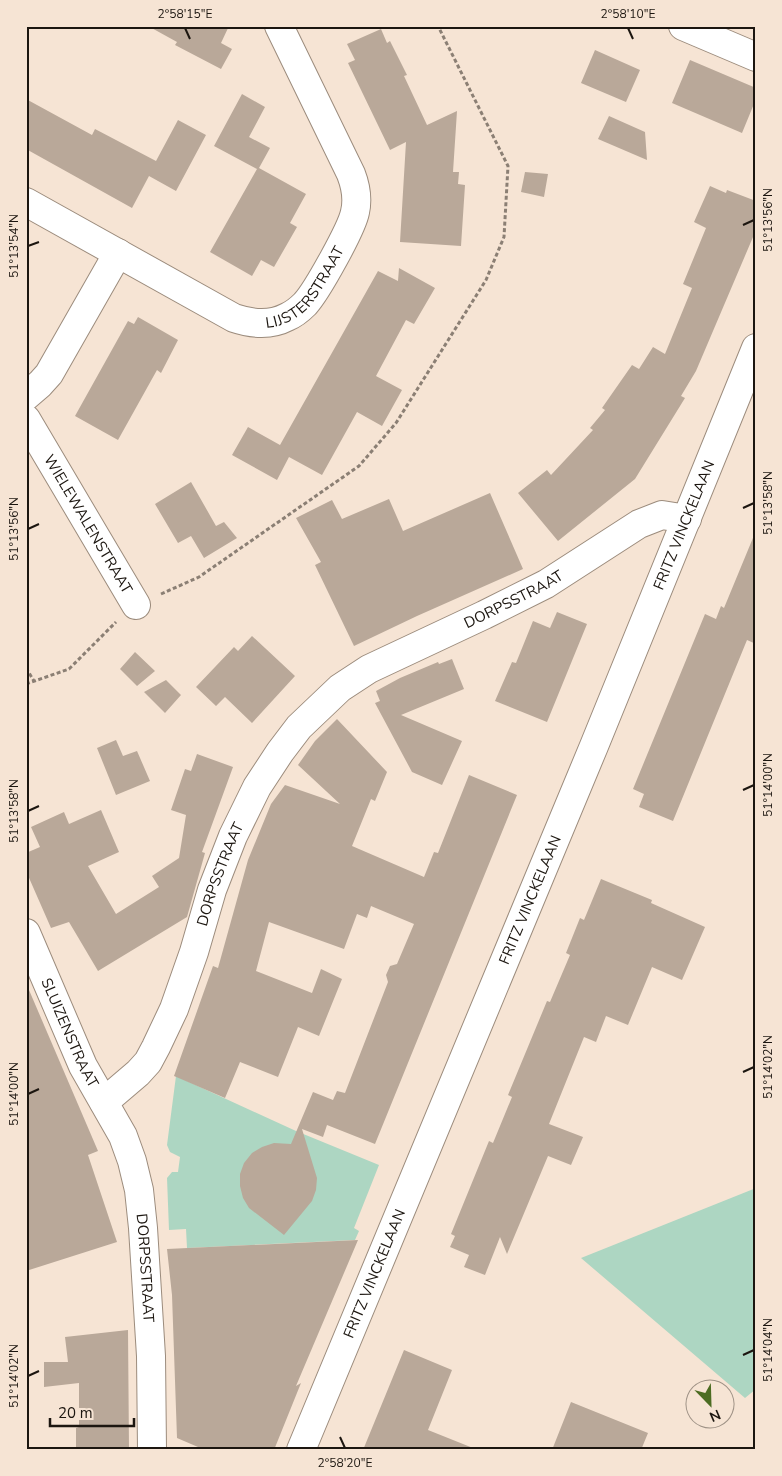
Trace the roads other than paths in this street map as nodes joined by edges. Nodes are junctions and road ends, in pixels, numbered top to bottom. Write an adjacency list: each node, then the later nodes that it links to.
1 (279, 26): 5 (street, LIJSTERSTRAAT)
2 (683, 26): 3 (street)
3 (756, 57)
4 (26, 202): 5 (street, LIJSTERSTRAAT)
5 (118, 254): 7 (street)
6 (756, 348): 9 (street, FRITZ VINCKELAAN)
7 (26, 396)
8 (26, 419): 10 (street, WIELEWALENSTRAAT)
9 (687, 519): 12 (street, DORPSSTRAAT); 14 (street, FRITZ VINCKELAAN)
10 (136, 605)
11 (26, 933): 12 (street, SLUIZENSTRAAT)
12 (104, 1102): 13 (street, DORPSSTRAAT)
13 (152, 1450)
14 (301, 1450)

